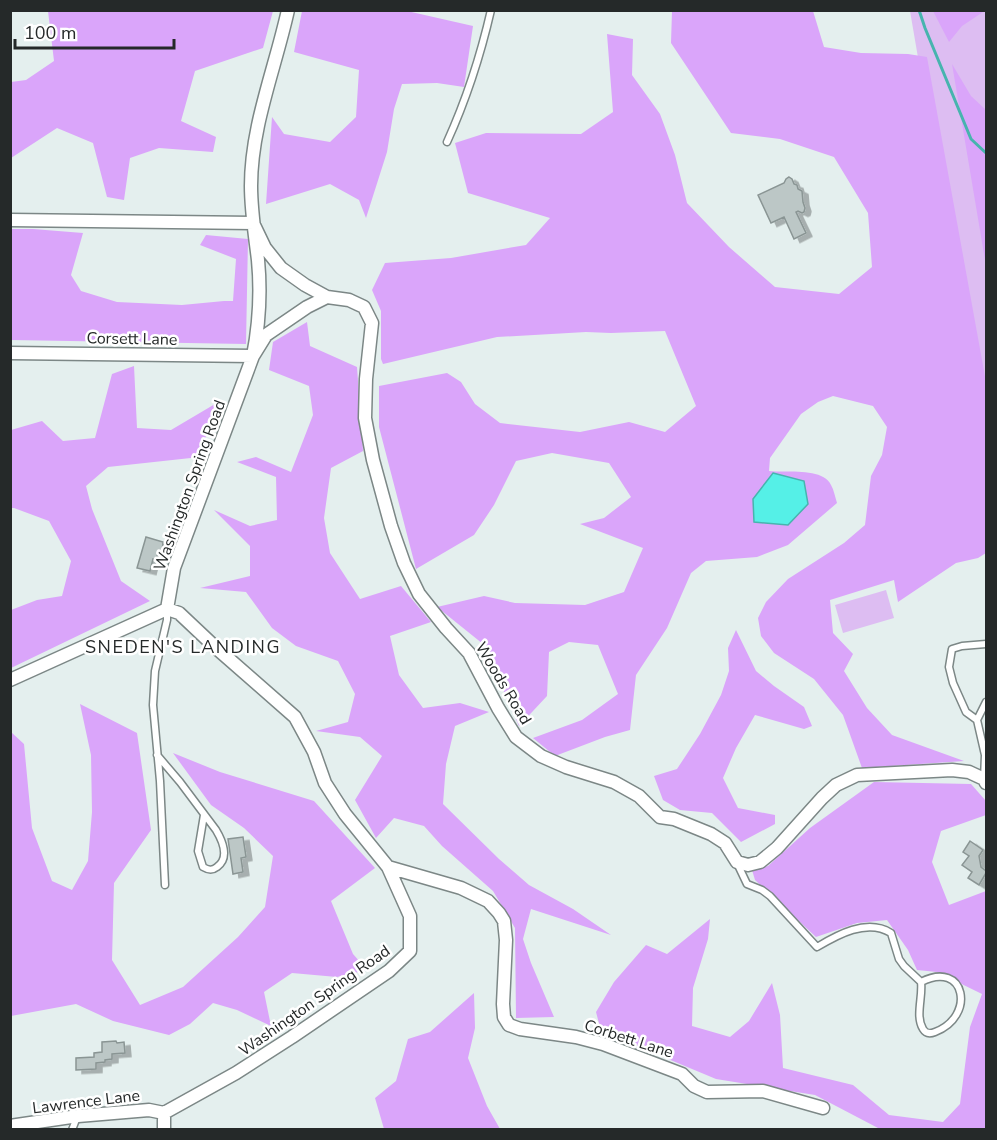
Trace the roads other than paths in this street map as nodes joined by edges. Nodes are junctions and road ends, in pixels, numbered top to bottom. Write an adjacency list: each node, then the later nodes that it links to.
1 (288, 10): 5 (street, Washington Spring Road)
2 (491, 10): 3 (lane)
3 (447, 142)
4 (10, 220): 5 (street)
5 (253, 223): 6 (street, Woods Road); 8 (street, Washington Spring Road)
6 (327, 297): 8 (street); 17 (street, Woods Road)
7 (10, 353): 8 (street, Corsett Lane)
8 (253, 356): 9 (street, Washington Spring Road)
9 (167, 609): 11 (street); 14 (lane); 18 (street, Washington Spring Road)
10 (987, 644): 13 (lane)
11 (10, 680)
12 (987, 702): 13 (lane)
13 (977, 720): 15 (lane)
14 (157, 755): 16 (lane); 19 (lane)
15 (985, 781): 17 (street)
16 (204, 815): 16 (lane)
17 (737, 862): 20 (lane)
18 (388, 867): 21 (street, Corbett Lane); 22 (street, Washington Spring Road)
19 (165, 885)
20 (921, 982): 20 (lane)
21 (823, 1108)
22 (164, 1113): 23 (street, Lawrence Lane); 26 (street)
23 (78, 1116): 24 (street, Lawrence Lane); 25 (lane)
24 (10, 1126)
25 (72, 1130)
26 (164, 1130)

